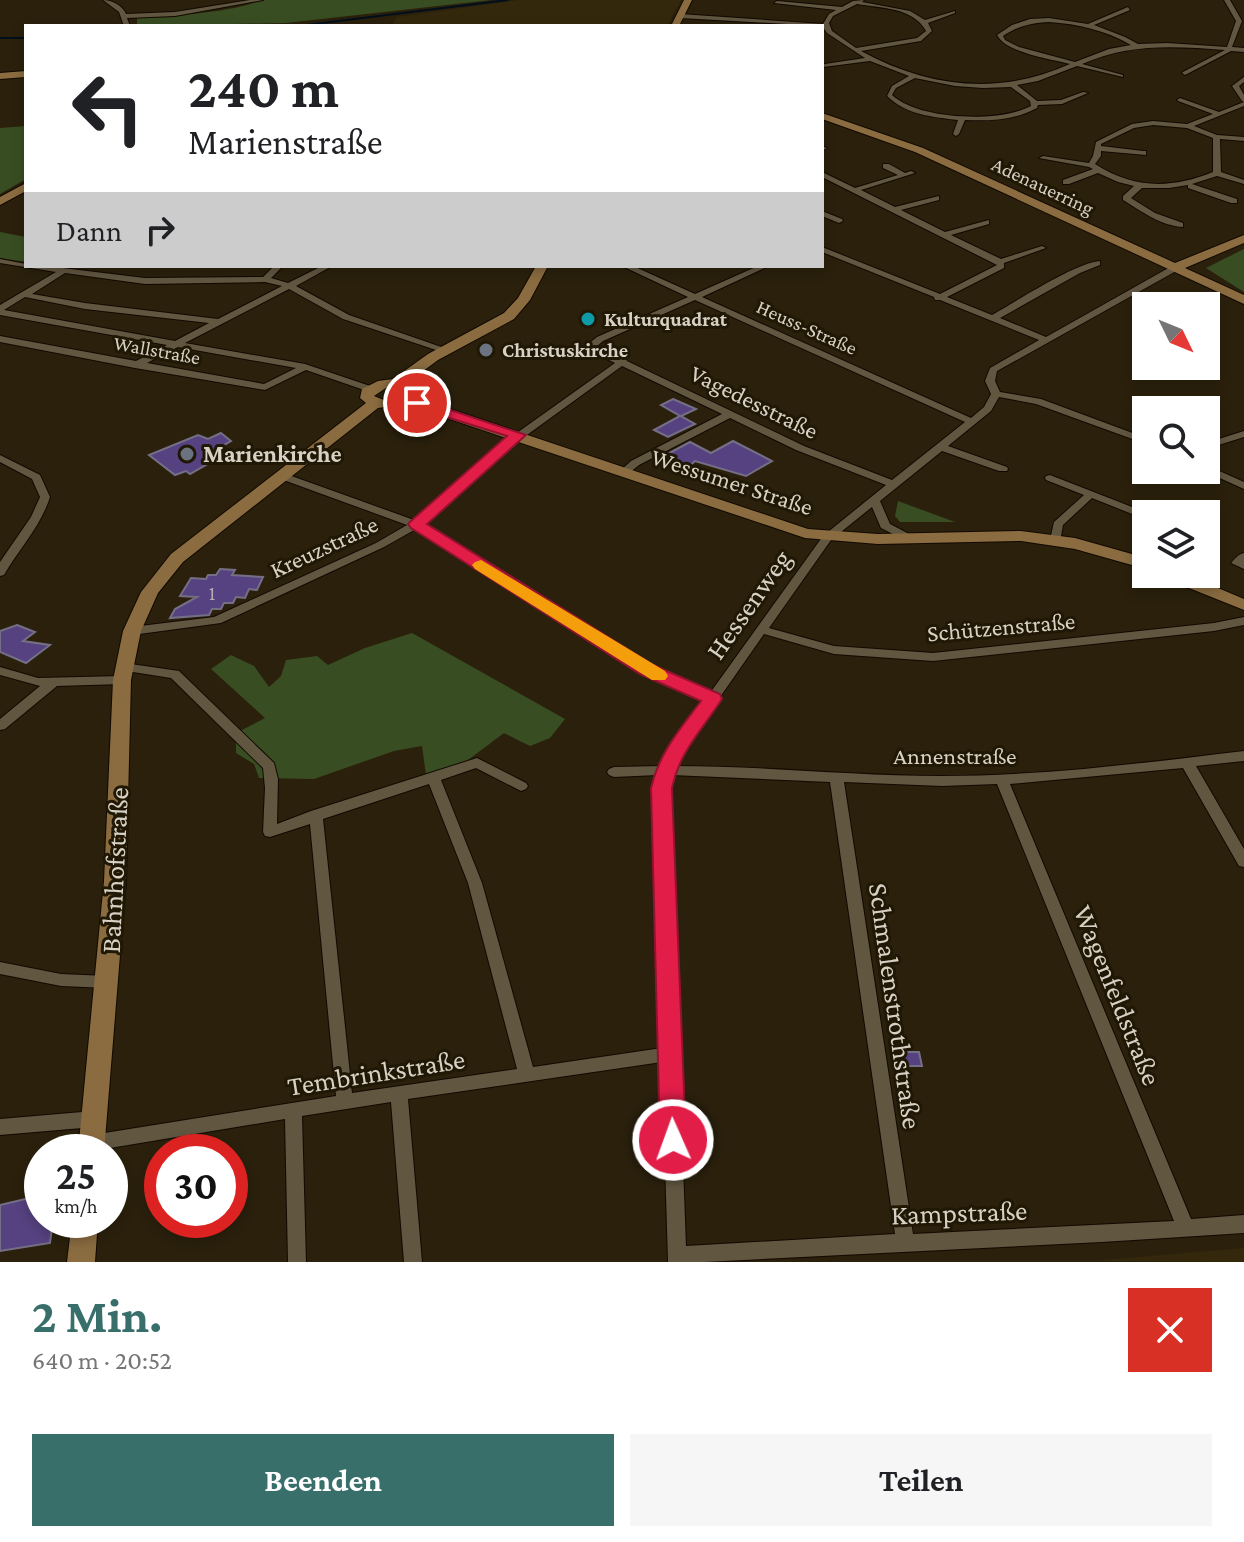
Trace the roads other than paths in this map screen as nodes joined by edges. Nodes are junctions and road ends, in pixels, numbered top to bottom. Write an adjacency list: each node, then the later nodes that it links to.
1 (106, 0): 12 (street)
2 (208, 0): 8 (street)
3 (260, 0): 8 (street)
4 (688, 0): 13 (street)
5 (1227, 0): 24 (street)
6 (858, 1): 9 (street); 14 (street)
7 (777, 3): 9 (street)
8 (223, 7): 12 (street)
9 (841, 9): 20 (street)
10 (1128, 9): 19 (street)
11 (953, 12): 14 (street)
12 (126, 16): 16 (street)
13 (680, 16): 15 (street); 17 (street)
14 (926, 22): 25 (street)
15 (756, 23): 18 (street)
16 (127, 24)
17 (676, 24)
18 (779, 24)
19 (1090, 25): 23 (street); 28 (street)
20 (826, 26): 21 (street)
21 (839, 40): 22 (street); 25 (street)
22 (824, 42)
23 (1137, 46): 24 (street); 28 (street)
24 (1229, 49): 26 (street); 30 (street)
25 (856, 50): 27 (street)
26 (1244, 50)
27 (871, 59): 29 (street); 33 (street)
28 (1076, 64): 34 (street); 37 (street)
29 (825, 66)
30 (1185, 73)
31 (24, 74): 32 (street)
32 (0, 76)
33 (913, 76): 36 (street); 45 (street)
34 (1121, 76)
35 (1244, 79): 42 (street)
36 (958, 83): 37 (street); 39 (street)
37 (1011, 84): 41 (street)
38 (1085, 93): 41 (street)
39 (960, 95)
40 (1180, 100): 43 (street)
41 (1035, 103): 45 (street)
42 (1244, 103): 43 (street)
43 (1219, 114): 46 (street)
44 (824, 117): 86 (street, Adenauerring)
45 (963, 117): 47 (street)
46 (1188, 126): 48 (street); 50 (street)
47 (956, 134)
48 (1216, 137): 49 (street); 55 (street)
49 (1244, 139)
50 (1097, 148): 51 (street); 54 (street)
51 (1143, 153)
52 (1043, 158): 54 (street)
53 (886, 166): 62 (street)
54 (1095, 168): 57 (street); 59 (street)
55 (1217, 173): 58 (street); 60 (street)
56 (824, 175): 62 (street)
57 (1066, 182)
58 (1244, 182)
59 (1139, 186): 60 (street); 70 (street)
60 (1191, 186): 64 (street)
61 (24, 187): 65 (street)
62 (858, 189): 66 (street)
63 (936, 198): 66 (street)
64 (1234, 201)
65 (0, 202)
66 (897, 209): 71 (street)
67 (824, 214): 68 (street)
68 (839, 221)
69 (986, 222): 71 (street)
70 (1180, 225)
71 (946, 234): 76 (street)
72 (1244, 239): 86 (street)
73 (1042, 248): 76 (street)
74 (824, 250): 92 (street)
75 (0, 261): 78 (street)
76 (1000, 262): 92 (street)
77 (1097, 263): 95 (street)
78 (24, 266)
79 (36, 268): 87 (street)
80 (68, 268): 87 (street)
81 (277, 268): 88 (street)
82 (324, 268): 89 (street)
83 (541, 268): 100 (street)
84 (630, 268): 91 (street, Heuss-Straße)
85 (760, 268): 91 (street)
86 (1175, 268): 93 (street, Adenauerring); 98 (street)
87 (61, 273): 88 (street); 90 (street)
88 (265, 279): 89 (street)
89 (290, 286): 96 (street); 100 (street)
90 (26, 295): 94 (street); 96 (street)
91 (694, 297): 101 (street, Vagedesstraße); 109 (street, Heuss-Straße)
92 (938, 298): 95 (street)
93 (1244, 300)
94 (0, 310): 99 (street, Wallstraße)
95 (991, 319): 98 (street)
96 (220, 322): 99 (street)
97 (0, 339): 102 (street, Wallstraße)
98 (1044, 339): 105 (street)
99 (179, 343): 102 (street); 103 (street, Wallstraße)
100 (445, 350): 104 (street)
101 (623, 361): 108 (street, Vagedesstraße); 111 (street, Kreuzstraße)
102 (135, 365): 103 (street, Wallstraße)
103 (305, 367): 106 (street, Wallstraße)
104 (397, 383): 106 (street); 107 (street)
105 (996, 394): 109 (street, Hessenweg); 112 (street)
106 (373, 396): 107 (street); 119 (street, Bahnhofstraße)
107 (406, 399): 111 (street, Wessumer Straße)
108 (730, 414): 117 (street); 121 (street, Vagedesstraße)
109 (973, 422): 114 (street, Hessenweg)
110 (1244, 434): 113 (street)
111 (519, 435): 117 (street, Wessumer Straße); 126 (street, Kreuzstraße)
112 (1132, 436)
113 (1220, 442)
114 (943, 448): 116 (street); 121 (street, Hessenweg)
115 (0, 458): 133 (street)
116 (1003, 469)
117 (624, 472): 127 (street, Wessumer Straße)
118 (1220, 475): 122 (street)
119 (282, 476): 126 (street); 138 (street, Bahnhofstraße)
120 (1050, 478): 123 (street)
121 (895, 485): 124 (street, Hessenweg)
122 (1244, 486)
123 (1091, 494): 125 (street); 129 (street)
124 (875, 501): 127 (street, Hessenweg); 128 (street)
125 (1132, 510)
126 (416, 524): 138 (street, Kreuzstraße); 142 (street)
127 (827, 538): 128 (street, Wessumer Straße); 137 (street, Hessenweg)
128 (912, 539): 129 (street, Wessumer Straße)
129 (1056, 540): 131 (street, Wessumer Straße)
130 (1244, 556): 132 (street)
131 (1132, 560)
132 (1244, 566)
133 (0, 573)
134 (1203, 588): 135 (street)
135 (1244, 605)
136 (1244, 621): 137 (street, Schützenstraße)
137 (763, 630): 142 (street, Hessenweg)
138 (132, 631): 140 (street, Bahnhofstraße)
139 (0, 671): 141 (street)
140 (123, 674): 141 (street); 152 (street); 155 (street, Bahnhofstraße)
141 (52, 683): 143 (street)
142 (713, 699): 146 (street, Hessenweg)
143 (0, 726)
144 (1244, 756): 145 (street, Annenstraße)
145 (1187, 762): 150 (street, Annenstraße); 153 (street)
146 (666, 769): 147 (street, Annenstraße); 148 (street, Annenstraße); 156 (street, Hessenweg)
147 (614, 772)
148 (836, 776): 150 (street, Annenstraße); 168 (street, Schmalenstrothstraße)
149 (434, 778): 151 (street); 152 (street); 157 (street)
150 (1002, 780): 166 (street, Wagenfeldstraße)
151 (521, 786)
152 (316, 815): 159 (street)
153 (1244, 862)
154 (0, 968): 155 (street)
155 (107, 982): 163 (street, Bahnhofstraße)
156 (669, 1054): 157 (street, Tembrinkstraße); 169 (street, Hessenweg)
157 (527, 1075): 158 (street, Tembrinkstraße)
158 (399, 1093): 159 (street, Tembrinkstraße); 172 (street)
159 (345, 1102): 160 (street, Tembrinkstraße)
160 (293, 1111): 164 (street, Tembrinkstraße); 171 (street)
161 (0, 1127): 162 (street, Tembrinkstraße)
162 (59, 1134)
163 (92, 1134)
164 (122, 1134)
165 (1244, 1224): 166 (street, Kampstraße)
166 (1186, 1229): 168 (street, Kampstraße)
167 (83, 1238): 170 (street)
168 (905, 1243): 169 (street, Kampstraße)
169 (677, 1259)
170 (81, 1262)
171 (297, 1262)
172 (413, 1262)

